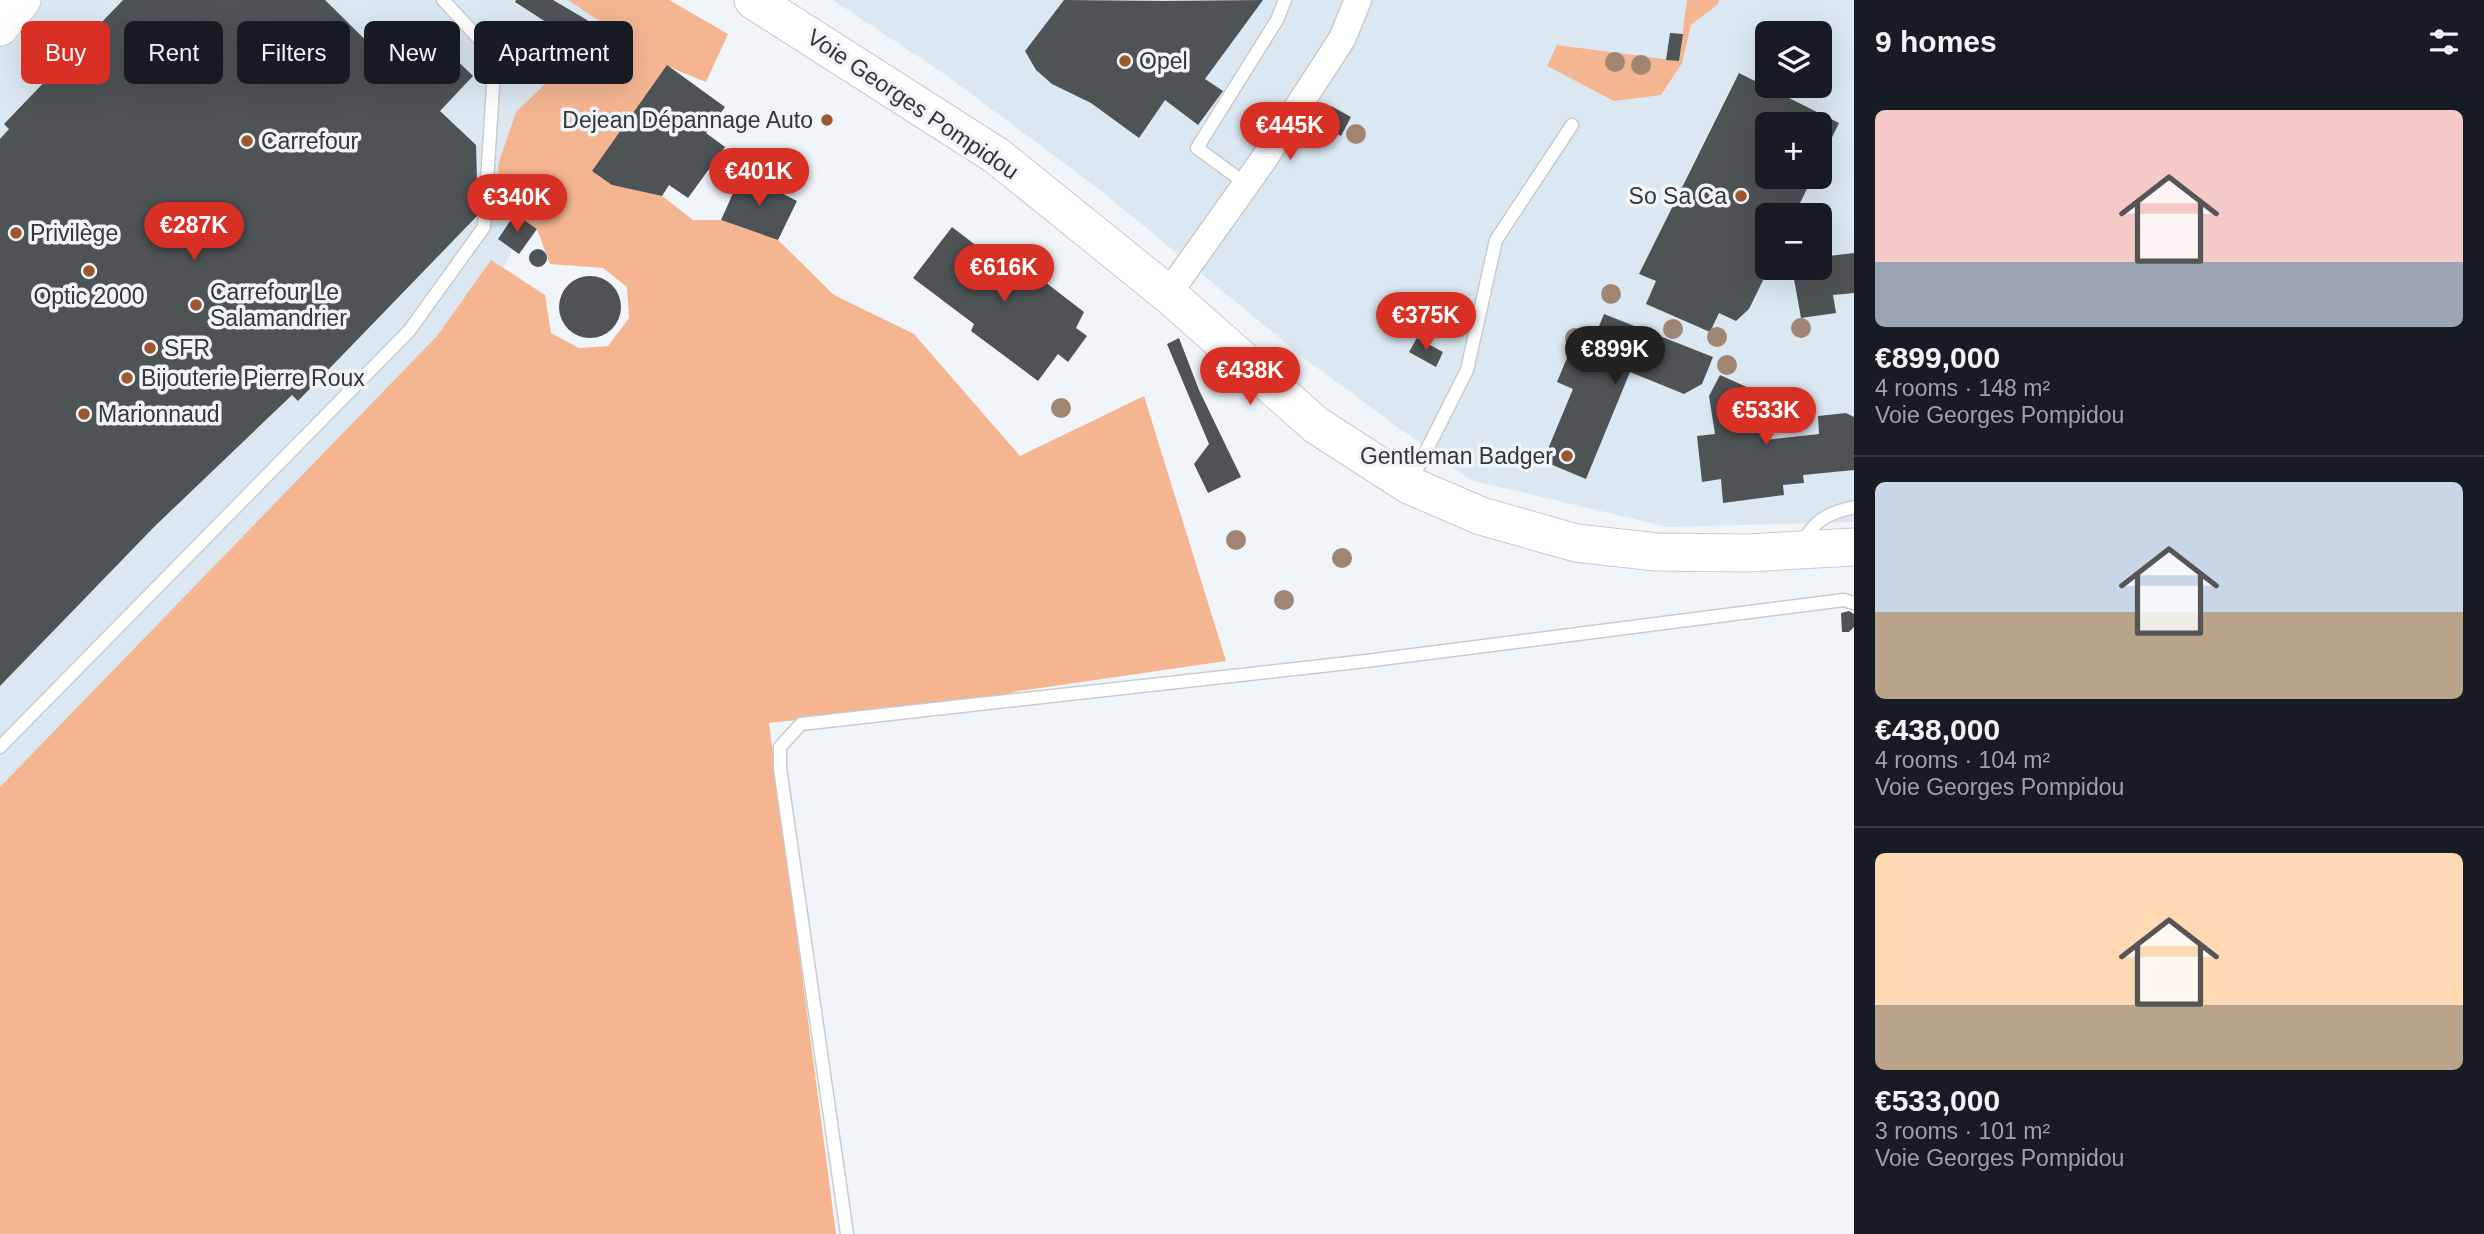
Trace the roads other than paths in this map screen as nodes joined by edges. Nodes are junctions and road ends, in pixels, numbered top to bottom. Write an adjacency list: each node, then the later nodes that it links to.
1 (22, 0): 6 (main road)
2 (443, 0): 15 (lane)
3 (753, 0): 9 (main road, Voie Georges Pompidou)
4 (1284, 0): 8 (lane)
5 (1358, 0): 8 (street)
6 (0, 27)
7 (1572, 125): 10 (lane)
8 (1246, 184): 9 (street)
9 (1168, 294): 10 (main road, Voie Georges Pompidou)
10 (1409, 485): 13 (main road, Voie Georges Pompidou)
11 (1854, 507): 13 (lane)
12 (1851, 550): 13 (main road, Voie Georges Pompidou)
13 (1798, 551)
14 (1854, 603): 16 (lane)
15 (0, 747)
16 (847, 1234)

